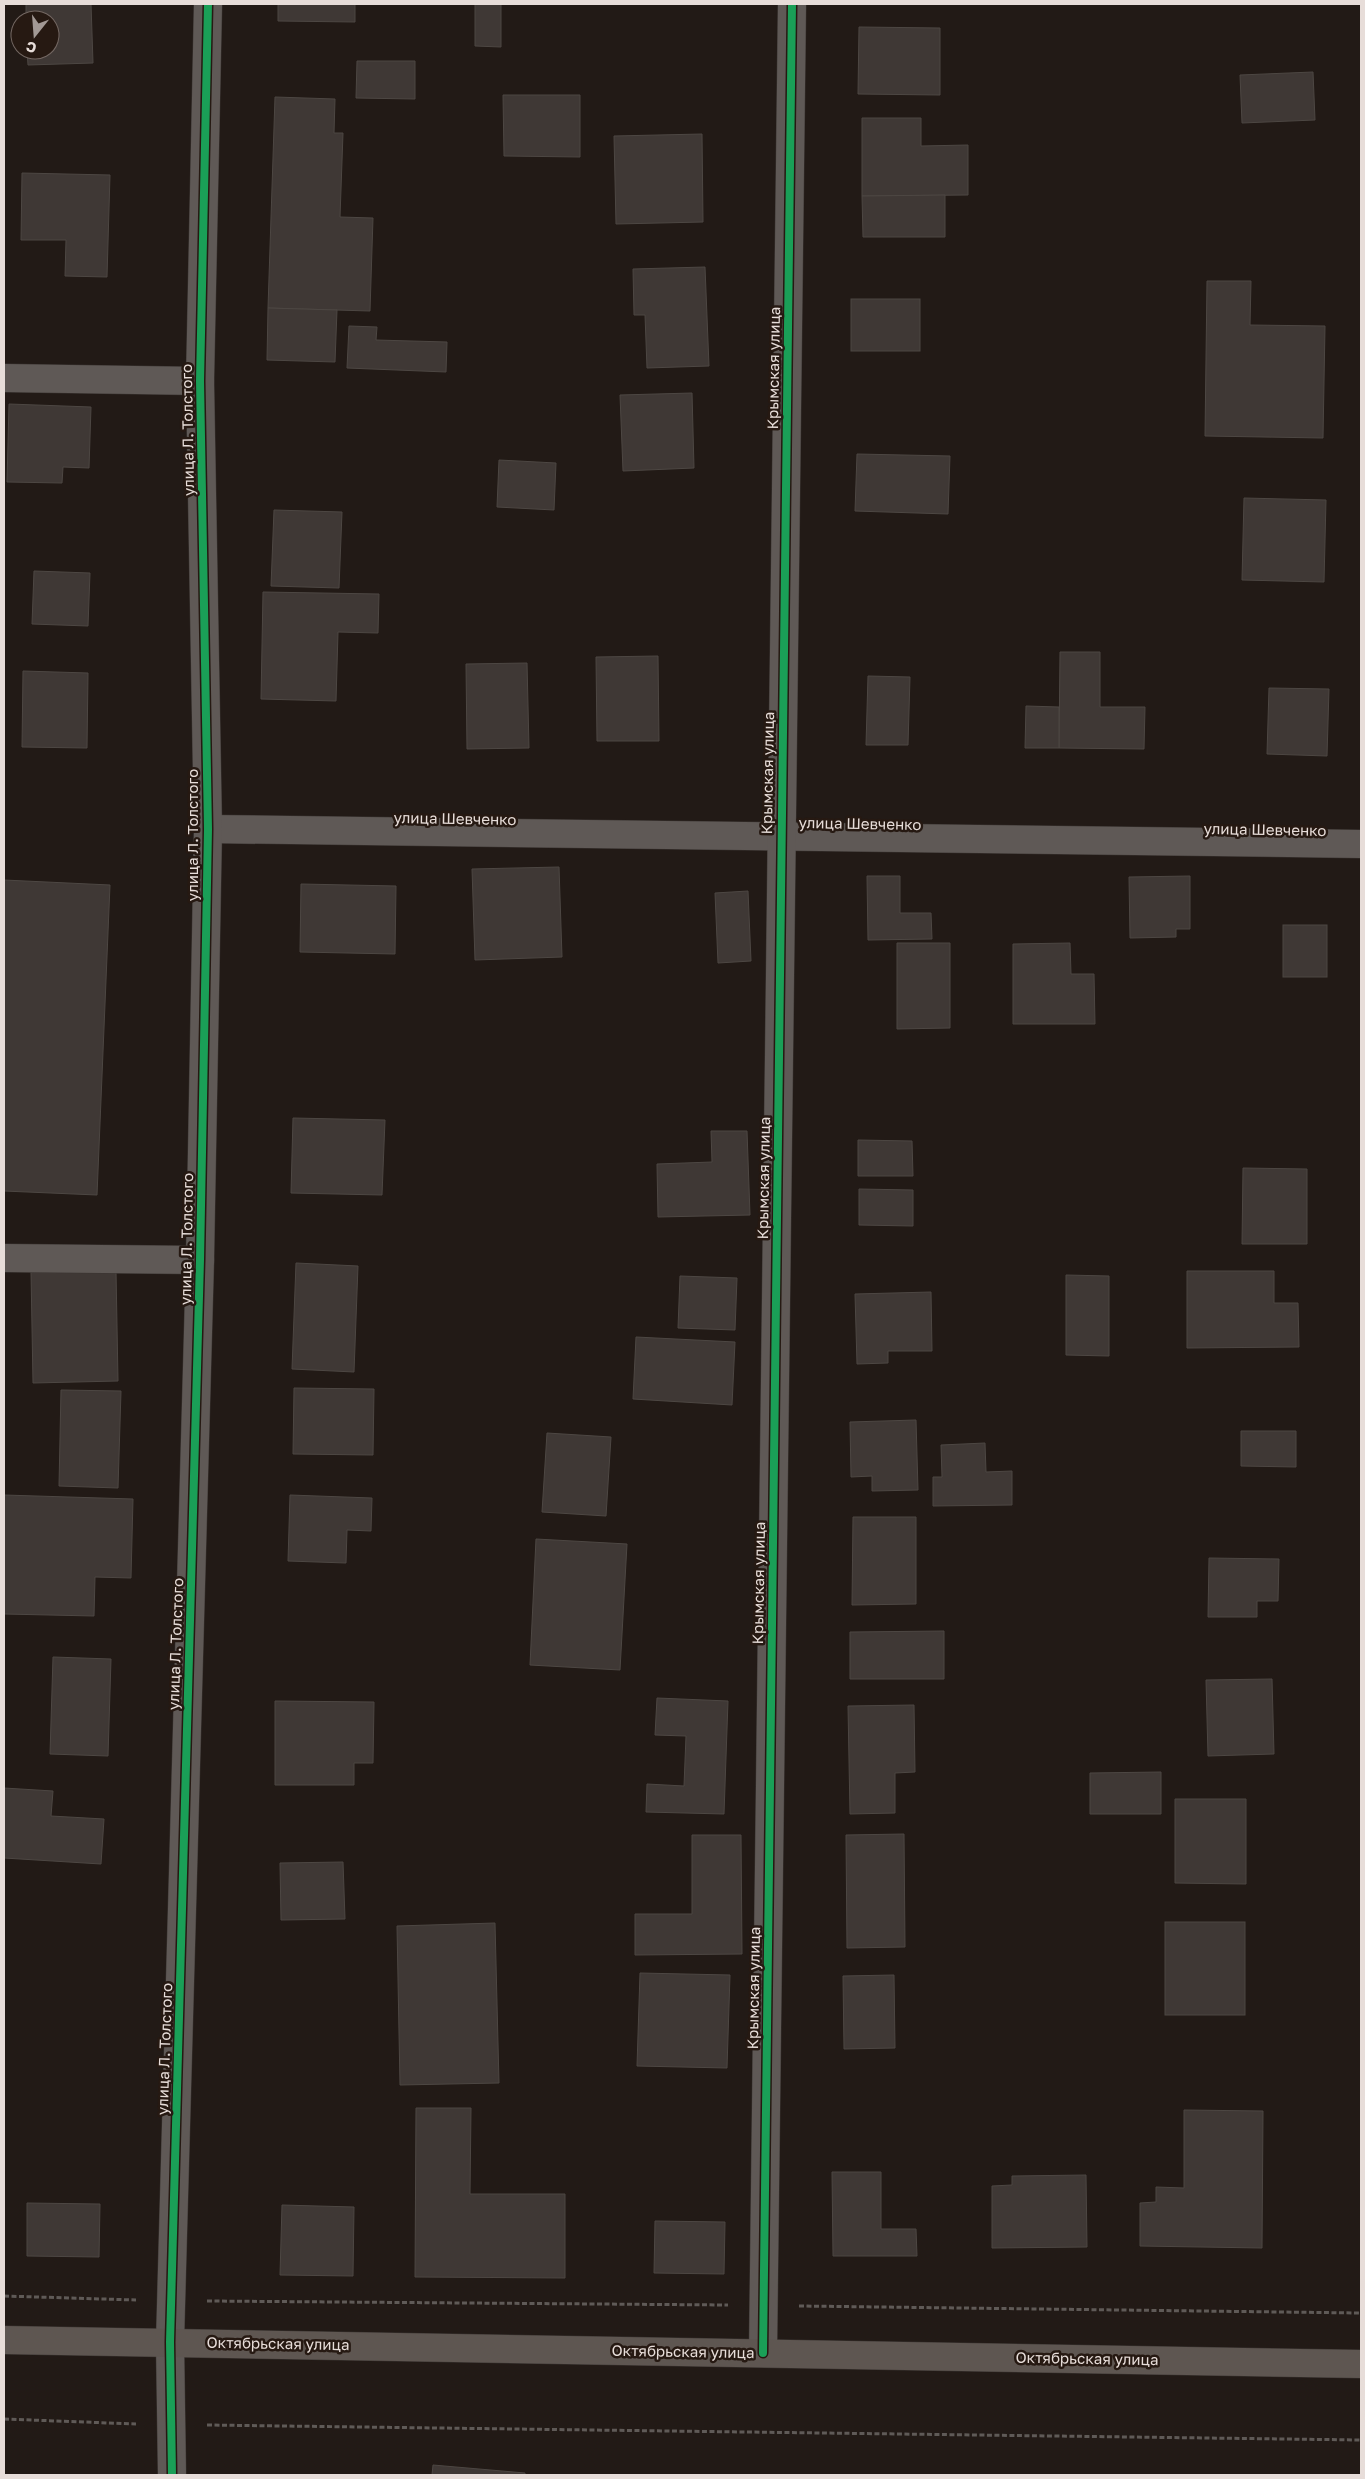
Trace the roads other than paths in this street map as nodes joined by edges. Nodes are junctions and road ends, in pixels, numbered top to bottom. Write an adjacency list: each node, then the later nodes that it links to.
1 (208, 4): 4 (street, улица Л. Толстого)
2 (792, 4): 6 (street, Крымская улица)
3 (4, 378): 4 (street)
4 (200, 381): 5 (street, улица Л. Толстого)
5 (208, 829): 6 (street, улица Шевченко); 9 (street, улица Л. Толстого)
6 (781, 837): 7 (street, улица Шевченко); 12 (street, Крымская улица)
7 (1361, 844)
8 (4, 1258): 9 (street)
9 (200, 1260): 11 (street, улица Л. Толстого)
10 (4, 2340): 11 (main road, Октябрьская улица)
11 (170, 2342): 12 (main road, Октябрьская улица); 14 (street, улица Л. Толстого)
12 (763, 2353): 13 (main road, Октябрьская улица)
13 (1361, 2364)
14 (172, 2475)

